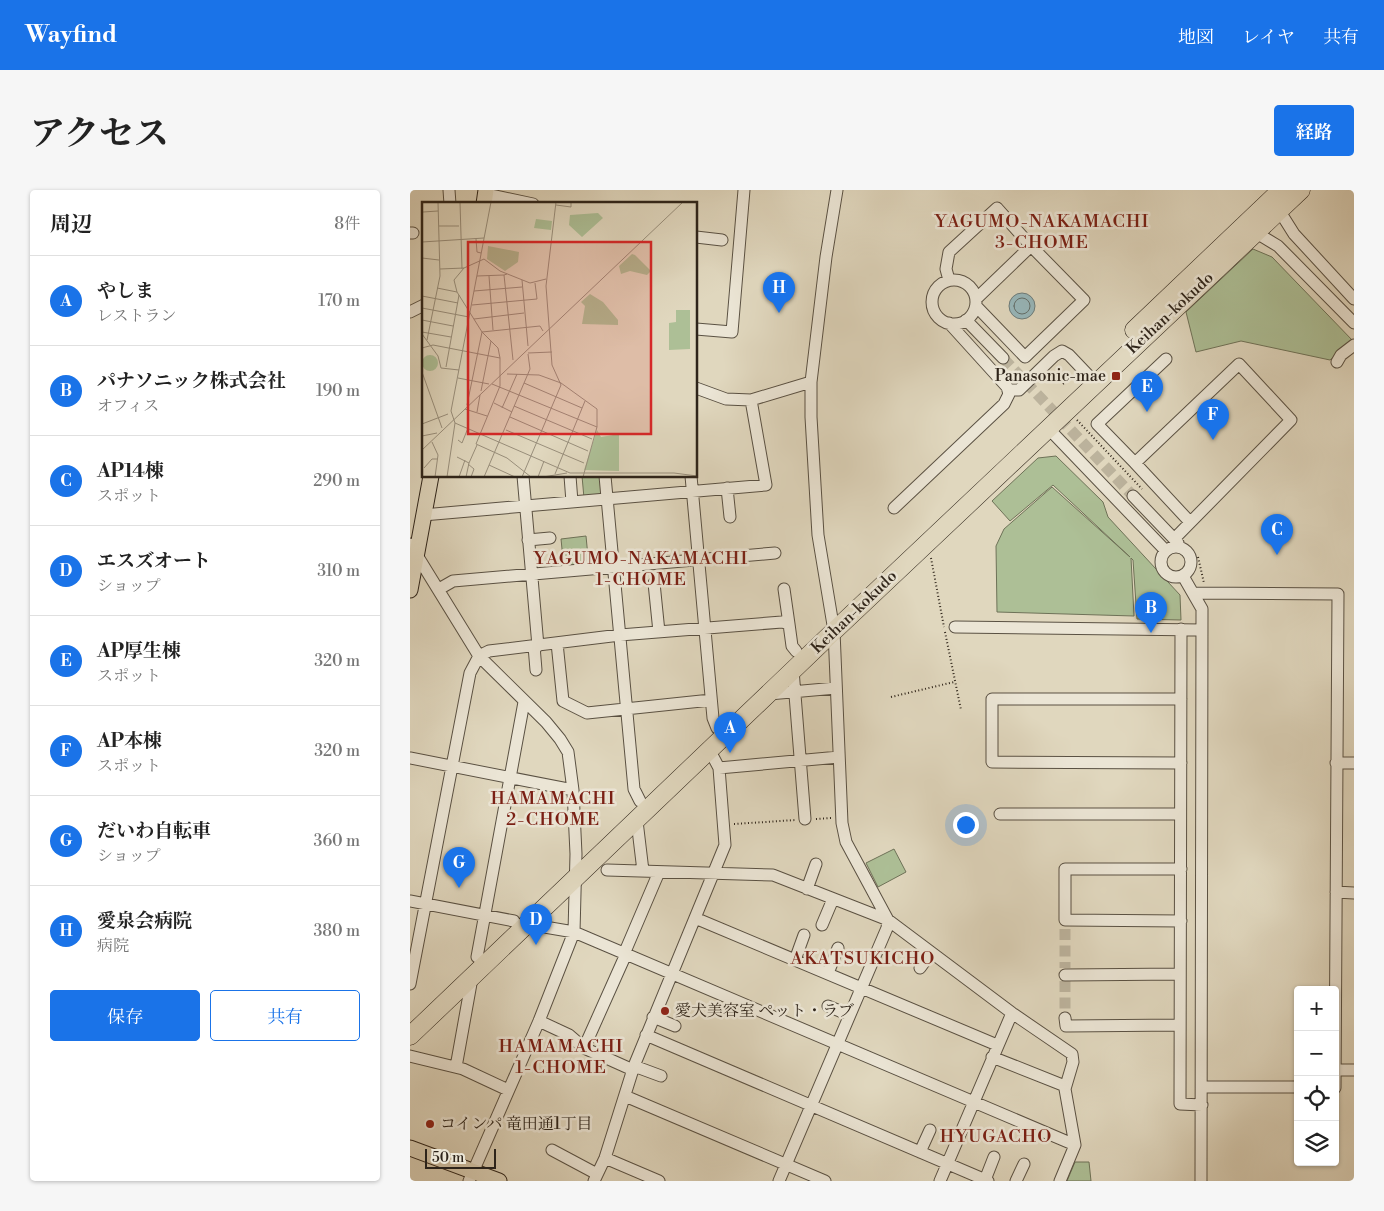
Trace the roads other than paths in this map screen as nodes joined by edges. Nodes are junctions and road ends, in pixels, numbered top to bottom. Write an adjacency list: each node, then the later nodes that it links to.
1 (744, 190): 10 (street)
2 (837, 190): 26 (street)
3 (1301, 190): 6 (highway, Keihan-kokudo)
4 (510, 194): 5 (street); 7 (street)
5 (485, 196)
6 (1277, 200): 8 (highway, Keihan-kokudo); 13 (street)
7 (528, 202)
8 (1250, 229): 19 (street); 25 (highway, Keihan-kokudo); 30 (highway, Keihan-kokudo)
9 (698, 237): 10 (street)
10 (741, 242): 20 (street)
11 (1031, 246): 12 (street); 14 (street); 14 (street)
12 (949, 280): 14 (street); 18 (street)
13 (1354, 300)
14 (976, 303): 17 (street)
15 (422, 305): 16 (street)
16 (410, 312)
17 (966, 320): 18 (street); 22 (street)
18 (949, 323): 28 (street)
19 (1354, 323)
20 (698, 329)
21 (1354, 345): 24 (street)
22 (1002, 358)
23 (1166, 359): 31 (street)
24 (1337, 362)
25 (1081, 377): 28 (street); 63 (highway, Keihan-kokudo)
26 (811, 382): 29 (street); 63 (street)
27 (698, 389): 29 (street)
28 (1008, 390): 43 (street)
29 (751, 400): 37 (street)
30 (1048, 428): 51 (street); 63 (highway, Keihan-kokudo)
31 (1135, 463): 46 (street); 46 (street)
32 (431, 478): 44 (main road)
33 (523, 478): 42 (street)
34 (570, 478): 41 (street)
35 (605, 478): 40 (street)
36 (691, 478): 38 (street)
37 (727, 488): 38 (street); 45 (street)
38 (692, 491): 40 (street); 53 (street)
39 (1133, 496): 49 (street)
40 (608, 499): 41 (street); 54 (street)
41 (572, 502): 42 (street)
42 (526, 506): 44 (street); 48 (street)
43 (894, 508)
44 (423, 516): 50 (main road)
45 (730, 517)
46 (1189, 520): 49 (street)
47 (550, 538): 48 (street)
48 (528, 540): 55 (street)
49 (1178, 543): 51 (street); 56 (street)
50 (413, 549): 57 (main road); 59 (street)
51 (1166, 551): 56 (street)
52 (775, 553): 53 (street)
53 (698, 559): 54 (street); 65 (street)
54 (614, 567): 55 (street); 69 (street)
55 (531, 574): 59 (street); 71 (street)
56 (1183, 576): 61 (street)
57 (411, 582)
58 (654, 583): 68 (street)
59 (439, 588): 73 (street)
60 (784, 588): 62 (street)
61 (1200, 591): 67 (street); 89 (street)
62 (789, 624): 65 (street); 72 (street)
63 (833, 624): 72 (highway, Keihan-kokudo); 75 (highway, Keihan-kokudo); 76 (street)
64 (955, 627): 66 (street)
65 (704, 628): 68 (street); 80 (street)
66 (1181, 629): 67 (street); 79 (street)
67 (1202, 630): 157 (street)
68 (658, 632): 69 (street)
69 (620, 636): 70 (street); 82 (street)
70 (557, 643): 71 (street); 82 (street)
71 (536, 646): 73 (street); 74 (street)
72 (796, 651): 83 (highway, Keihan-kokudo)
73 (479, 656): 81 (street); 91 (street)
74 (536, 670)
75 (794, 670): 77 (street); 78 (highway, Keihan-kokudo)
76 (836, 688): 77 (street); 85 (street)
77 (795, 692): 78 (street); 87 (street)
78 (769, 694): 84 (highway, Keihan-kokudo)
79 (1181, 699): 88 (street); 88 (street)
80 (711, 700): 82 (street); 83 (street)
81 (524, 702): 93 (street); 94 (street)
82 (627, 708): 95 (street)
83 (717, 728): 95 (highway, Keihan-kokudo)
84 (710, 751): 92 (street); 99 (highway, Keihan-kokudo)
85 (839, 757): 87 (street); 115 (street)
86 (410, 758): 91 (street)
87 (801, 760): 92 (street); 98 (street)
88 (1181, 763): 97 (street)
89 (1336, 763): 90 (street); 108 (street)
90 (1354, 763)
91 (451, 766): 93 (street); 112 (street)
92 (719, 768): 106 (street)
93 (510, 778): 94 (street); 113 (street)
94 (573, 790): 104 (street)
95 (640, 801): 104 (highway, Keihan-kokudo)
96 (1000, 814): 97 (street)
97 (1180, 814): 101 (street)
98 (805, 819)
99 (637, 821): 103 (street); 104 (highway, Keihan-kokudo)
100 (816, 864): 107 (street)
101 (1181, 868): 116 (street); 116 (street)
102 (607, 870): 103 (street)
103 (643, 871): 105 (street)
104 (575, 872): 117 (highway, Keihan-kokudo); 119 (street)
105 (659, 872): 106 (street); 123 (street)
106 (714, 874): 107 (street); 114 (street)
107 (807, 889): 110 (street)
108 (1336, 892): 109 (street); 143 (street)
109 (1354, 893)
110 (833, 899): 115 (street); 118 (street)
111 (410, 901): 112 (street)
112 (425, 904): 113 (street); 132 (street)
113 (484, 916): 117 (street); 124 (street)
114 (695, 918): 125 (street); 127 (street)
115 (888, 920): 122 (street); 133 (street)
116 (1181, 920): 129 (street)
117 (521, 923): 119 (street); 124 (highway, Keihan-kokudo); 131 (highway, Keihan-kokudo)
118 (822, 925)
119 (574, 932): 123 (street); 140 (street)
120 (804, 935): 125 (street)
121 (838, 948): 128 (street)
122 (931, 953): 126 (street); 135 (street)
123 (625, 954): 127 (street); 148 (street)
124 (476, 957): 139 (highway, Keihan-kokudo)
125 (794, 960): 128 (street)
126 (920, 968)
127 (671, 973): 137 (street); 146 (street)
128 (828, 974): 133 (street)
129 (1180, 974): 130 (street); 141 (street)
130 (1065, 975)
131 (472, 978): 145 (highway, Keihan-kokudo); 151 (street)
132 (410, 984)
133 (861, 988): 136 (street); 147 (street)
134 (828, 1006): 136 (street)
135 (1012, 1012): 147 (street); 156 (street)
136 (849, 1016): 146 (street)
137 (654, 1017): 142 (street); 144 (street)
138 (1065, 1018): 141 (street)
139 (410, 1021)
140 (540, 1021): 148 (street); 159 (street)
141 (1180, 1025): 162 (street)
142 (675, 1026)
143 (1336, 1031)
144 (646, 1035): 152 (street); 163 (street)
145 (410, 1036)
146 (837, 1044): 161 (street); 163 (street)
147 (998, 1045): 150 (street)
148 (584, 1048): 152 (street)
149 (410, 1056): 151 (street)
150 (992, 1057): 156 (street); 161 (street)
151 (456, 1067): 159 (street)
152 (634, 1068): 155 (street); 160 (street)
153 (1339, 1070): 154 (street)
154 (1354, 1070)
155 (661, 1076)
156 (1065, 1086): 165 (street)
157 (1202, 1086): 158 (street); 162 (street)
158 (1294, 1087)
159 (508, 1090): 174 (street)
160 (625, 1096): 170 (street); 171 (street)
161 (974, 1101): 165 (street); 172 (street)
162 (1202, 1105): 184 (street)
163 (812, 1106): 168 (street); 171 (street)
164 (930, 1130): 168 (street)
165 (1075, 1145): 183 (street)
166 (410, 1148): 174 (main road)
167 (552, 1150): 175 (street)
168 (920, 1152): 172 (street)
169 (994, 1157): 176 (street)
170 (606, 1158): 175 (street); 178 (street)
171 (786, 1164): 179 (street); 180 (street)
172 (947, 1164): 176 (street); 181 (street)
173 (1024, 1164): 182 (street)
174 (471, 1176): 177 (main road)
175 (596, 1178)
176 (987, 1180)
177 (499, 1181)
178 (659, 1181)
179 (779, 1181)
180 (825, 1181)
181 (940, 1181)
182 (1016, 1181)
183 (1060, 1181)
184 (1201, 1181)

